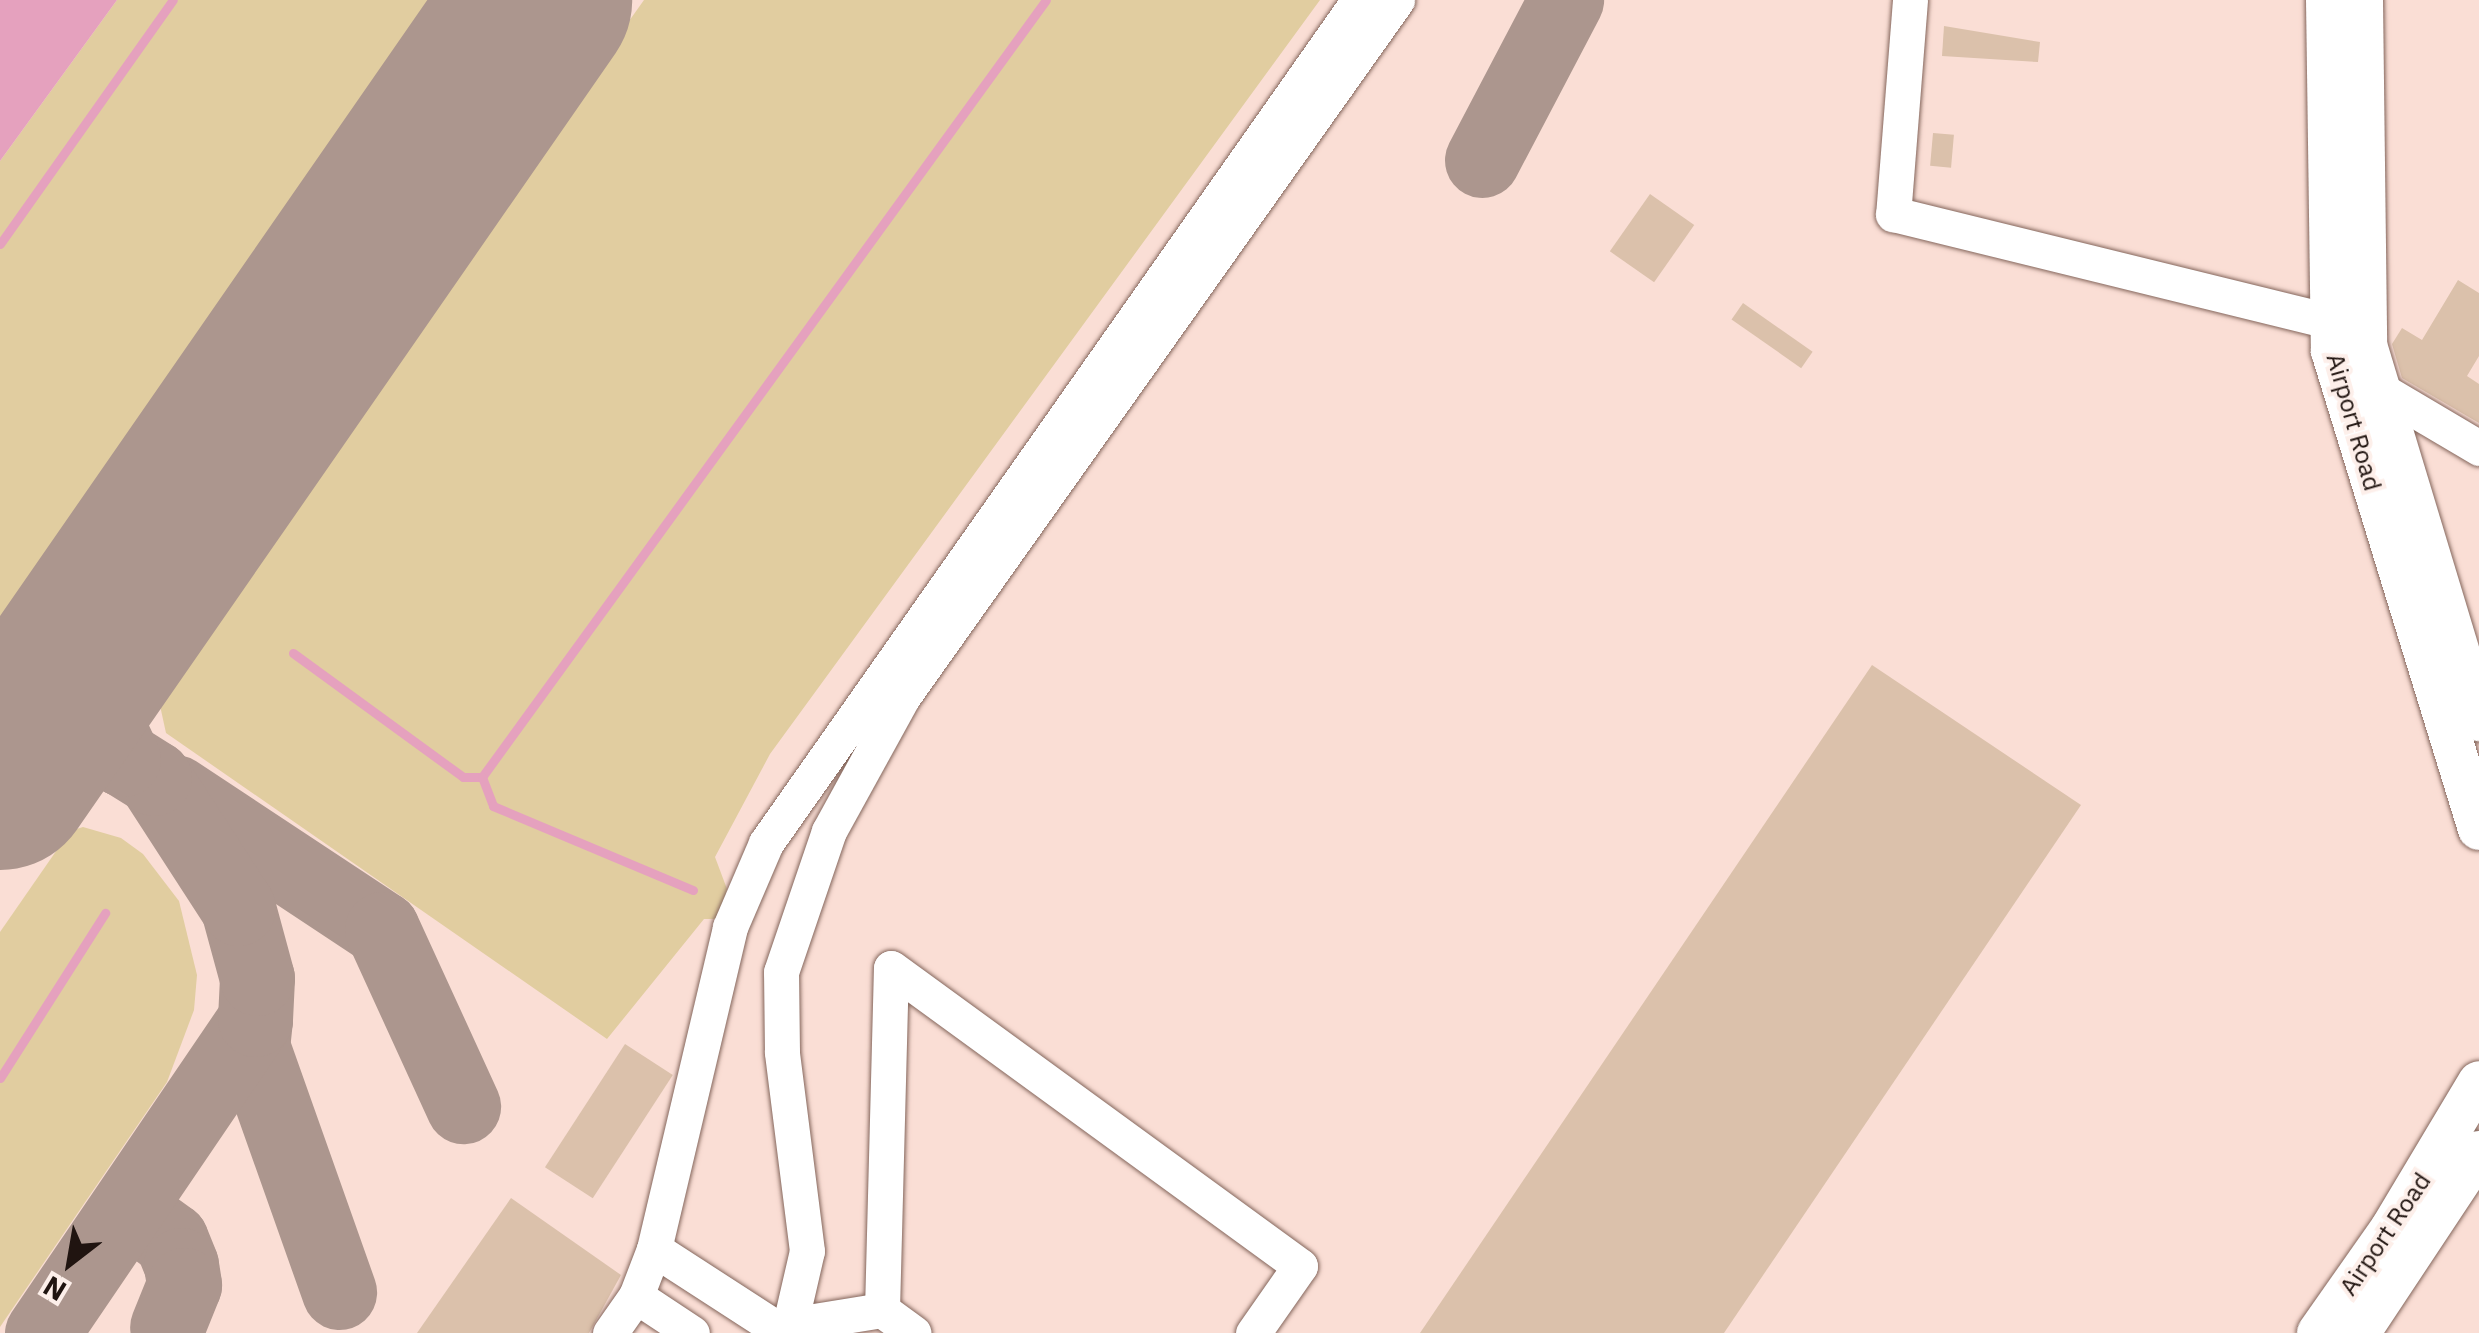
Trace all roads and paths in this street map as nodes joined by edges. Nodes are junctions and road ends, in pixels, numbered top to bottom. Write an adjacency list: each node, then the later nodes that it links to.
1 (1359, 0): 6 (street)
2 (1396, 0): 6 (street)
3 (1910, 0): 7 (street)
4 (2327, 0): 7 (main road, Airport Road)
5 (2362, 0): 8 (main road, Airport Road)
6 (1227, 208): 11 (street)
7 (2328, 322): 8 (main road, Airport Road)
8 (2361, 392): 9 (street); 10 (main road, Airport Road)
9 (2479, 448)
10 (2431, 620): 12 (main road, Airport Road); 13 (main road, Airport Road)
11 (889, 689): 14 (street); 15 (street)
12 (2479, 720)
13 (2479, 829)
14 (730, 927): 15 (street); 18 (street)
15 (785, 945): 23 (street)
16 (2479, 1082): 26 (main road, Airport Road)
17 (2479, 1152): 27 (main road, Airport Road)
18 (654, 1249): 19 (street); 23 (street)
19 (636, 1296): 21 (street); 22 (street)
20 (882, 1310): 23 (street); 24 (street); 25 (street)
21 (610, 1333)
22 (692, 1333)
23 (787, 1333)
24 (914, 1333)
25 (1253, 1333)
26 (2318, 1333)
27 (2359, 1333)

